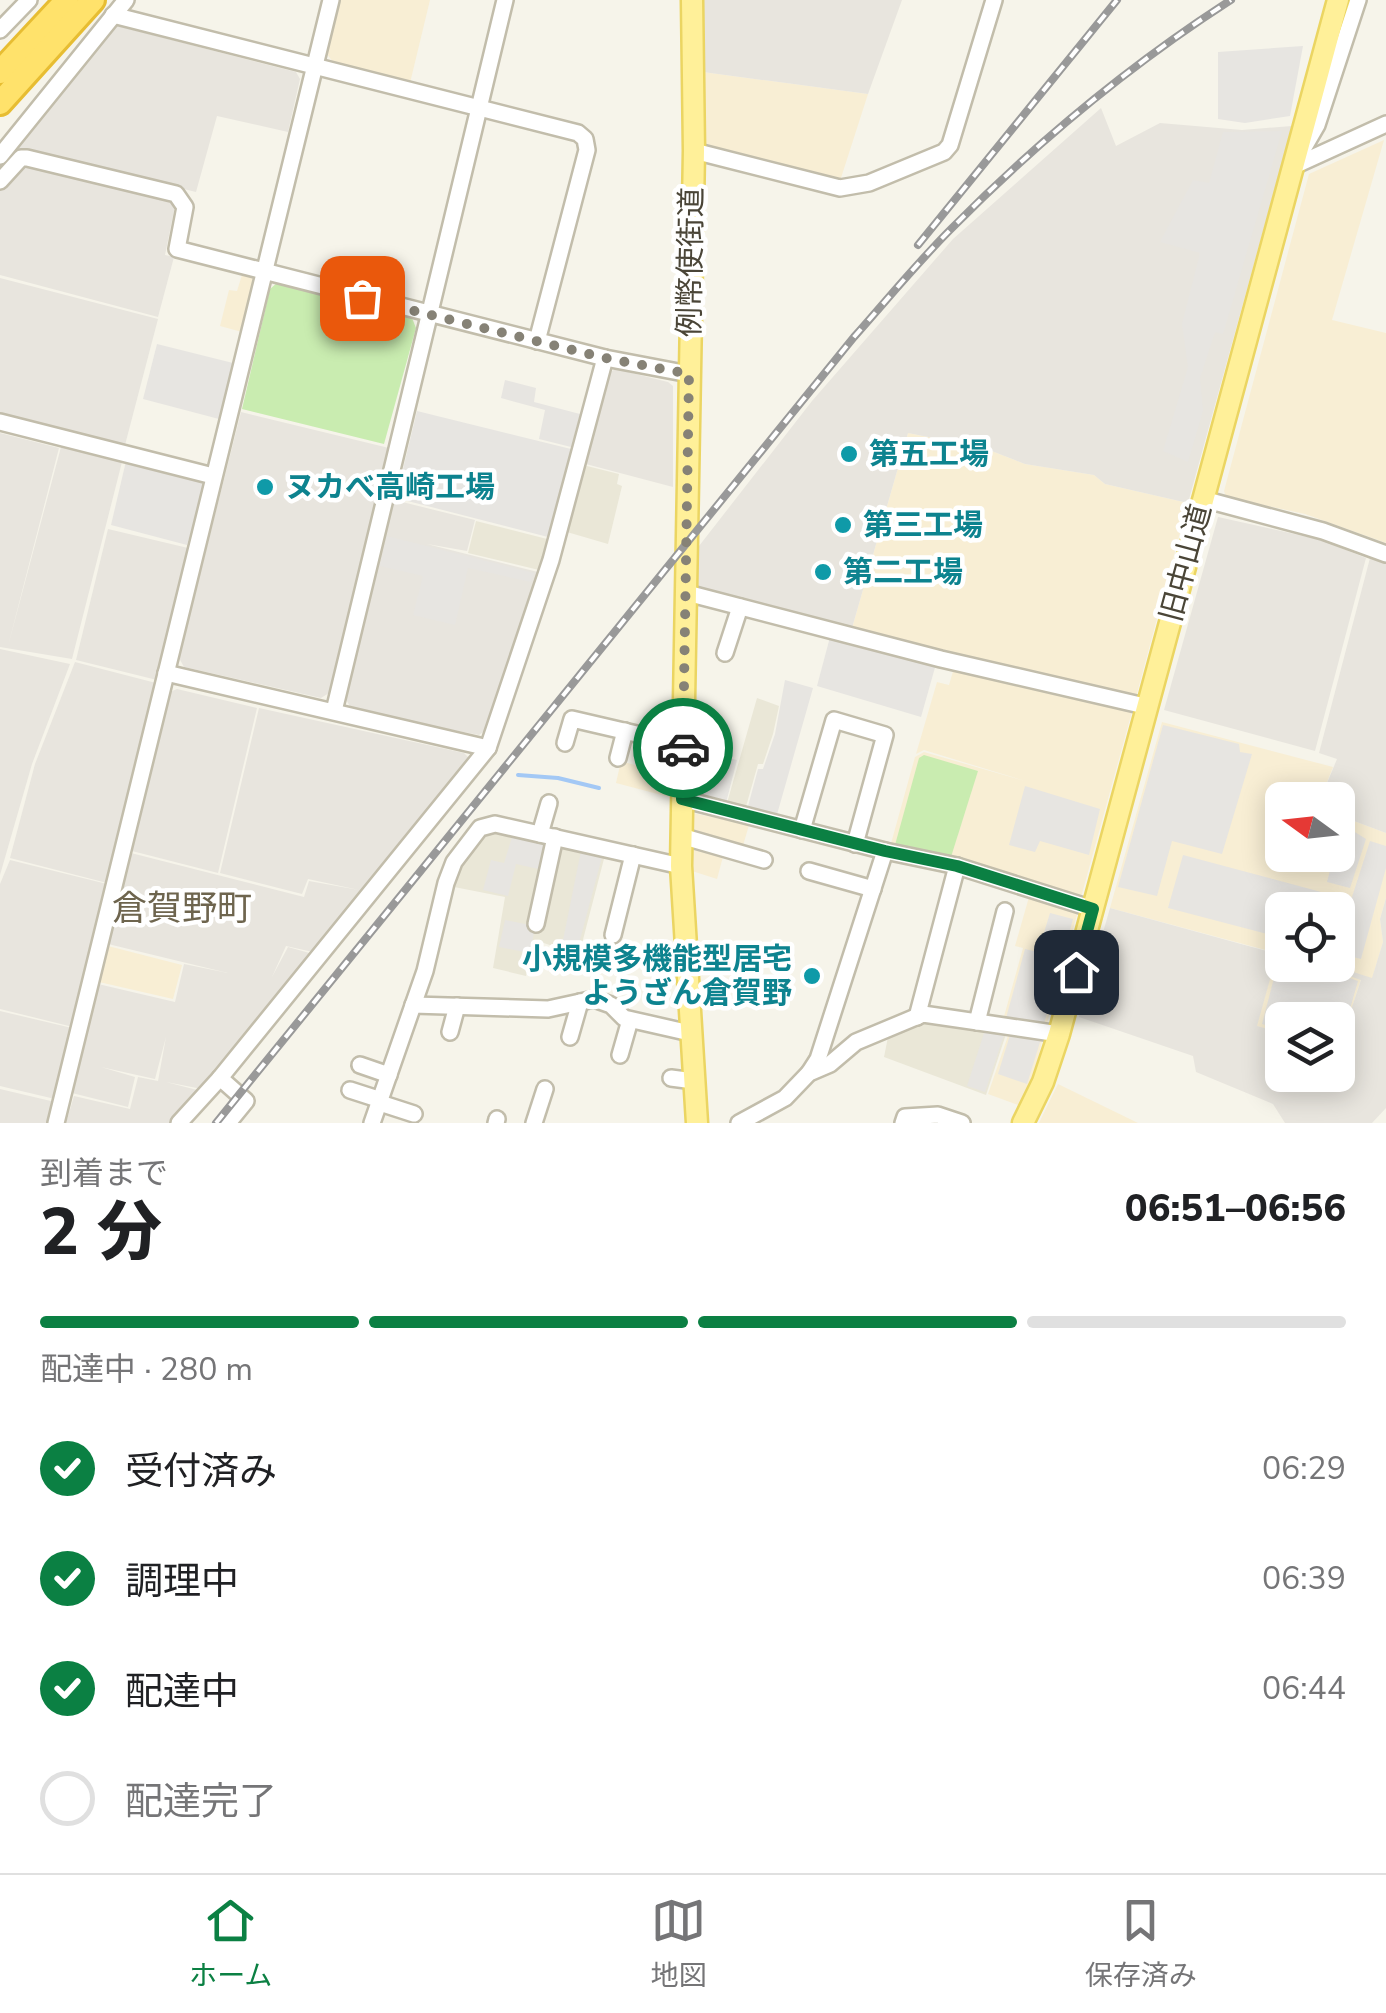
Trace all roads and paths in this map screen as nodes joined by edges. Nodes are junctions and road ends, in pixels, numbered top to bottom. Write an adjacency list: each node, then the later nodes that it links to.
1 (29, 0): 12 (street)
2 (67, 0): 14 (highway)
3 (93, 0): 15 (highway)
4 (126, 0): 11 (street)
5 (331, 0): 13 (street)
6 (505, 0): 16 (street)
7 (692, 0): 18 (main road, 例幣使街道)
8 (994, 0): 18 (street)
9 (1338, 0): 20 (main road, 旧中山道)
10 (1358, 0): 20 (street)
11 (113, 15): 13 (street); 19 (street)
12 (0, 30)
13 (314, 68): 16 (street); 22 (street)
14 (0, 72)
15 (0, 103)
16 (480, 109): 23 (street); 24 (street)
17 (1386, 124): 20 (street)
18 (694, 151): 26 (main road, 例幣使街道)
19 (0, 156)
20 (1292, 167): 29 (main road, 旧中山道)
21 (0, 181): 22 (street)
22 (264, 273): 23 (street); 28 (street)
23 (428, 314): 24 (street); 36 (street)
24 (537, 341): 25 (street)
25 (605, 358): 26 (street); 40 (street)
26 (689, 374): 31 (main road, 例幣使街道)
27 (0, 422): 28 (street)
28 (213, 476): 34 (street)
29 (1203, 499): 30 (street); 35 (main road, 旧中山道)
30 (1386, 554)
31 (687, 593): 32 (street); 39 (main road, 例幣使街道)
32 (740, 607): 33 (street); 35 (street)
33 (725, 653)
34 (166, 673): 36 (street); 80 (street)
35 (1149, 707): 55 (main road, 旧中山道)
36 (334, 711): 40 (street)
37 (625, 731): 38 (street); 39 (street); 41 (street)
38 (565, 744)
39 (684, 745): 42 (main road, 例幣使街道)
40 (488, 748): 73 (street)
41 (618, 758)
42 (682, 799): 44 (street); 46 (main road, 例幣使街道)
43 (549, 804): 45 (street)
44 (802, 830): 47 (street); 47 (street)
45 (547, 836): 49 (street); 57 (street); 60 (street)
46 (682, 836): 50 (street); 51 (main road, 例幣使街道)
47 (855, 844): 48 (street)
48 (885, 851): 52 (street); 54 (street)
49 (634, 855): 51 (street); 58 (street)
50 (764, 860)
51 (681, 866): 66 (main road, 例幣使街道)
52 (957, 866): 55 (street); 62 (street)
53 (809, 871): 54 (street)
54 (873, 889): 71 (street)
55 (1093, 909): 67 (main road, 旧中山道)
56 (1005, 911): 64 (street)
57 (536, 924)
58 (613, 935)
59 (580, 1002): 61 (street); 63 (street); 68 (street)
60 (413, 1005): 61 (street); 72 (street)
61 (458, 1006): 65 (street)
62 (917, 1017): 64 (street); 71 (street)
63 (630, 1020): 66 (street); 69 (street)
64 (977, 1022): 67 (street)
65 (450, 1032)
66 (690, 1034): 75 (main road, 例幣使街道)
67 (1059, 1034): 89 (main road, 旧中山道)
68 (570, 1036)
69 (620, 1054)
70 (360, 1065): 72 (street)
71 (809, 1073): 86 (street)
72 (389, 1076): 78 (street)
73 (220, 1078): 81 (street); 82 (street)
74 (671, 1078): 75 (street)
75 (694, 1082): 85 (main road, 例幣使街道)
76 (350, 1090): 78 (street)
77 (545, 1090): 84 (street)
78 (380, 1102): 79 (street); 83 (street)
79 (414, 1114)
80 (56, 1123)
81 (179, 1123)
82 (228, 1123)
83 (372, 1123)
84 (534, 1123)
85 (697, 1123)
86 (739, 1123)
87 (903, 1123): 88 (street)
88 (962, 1123)
89 (1023, 1123)

